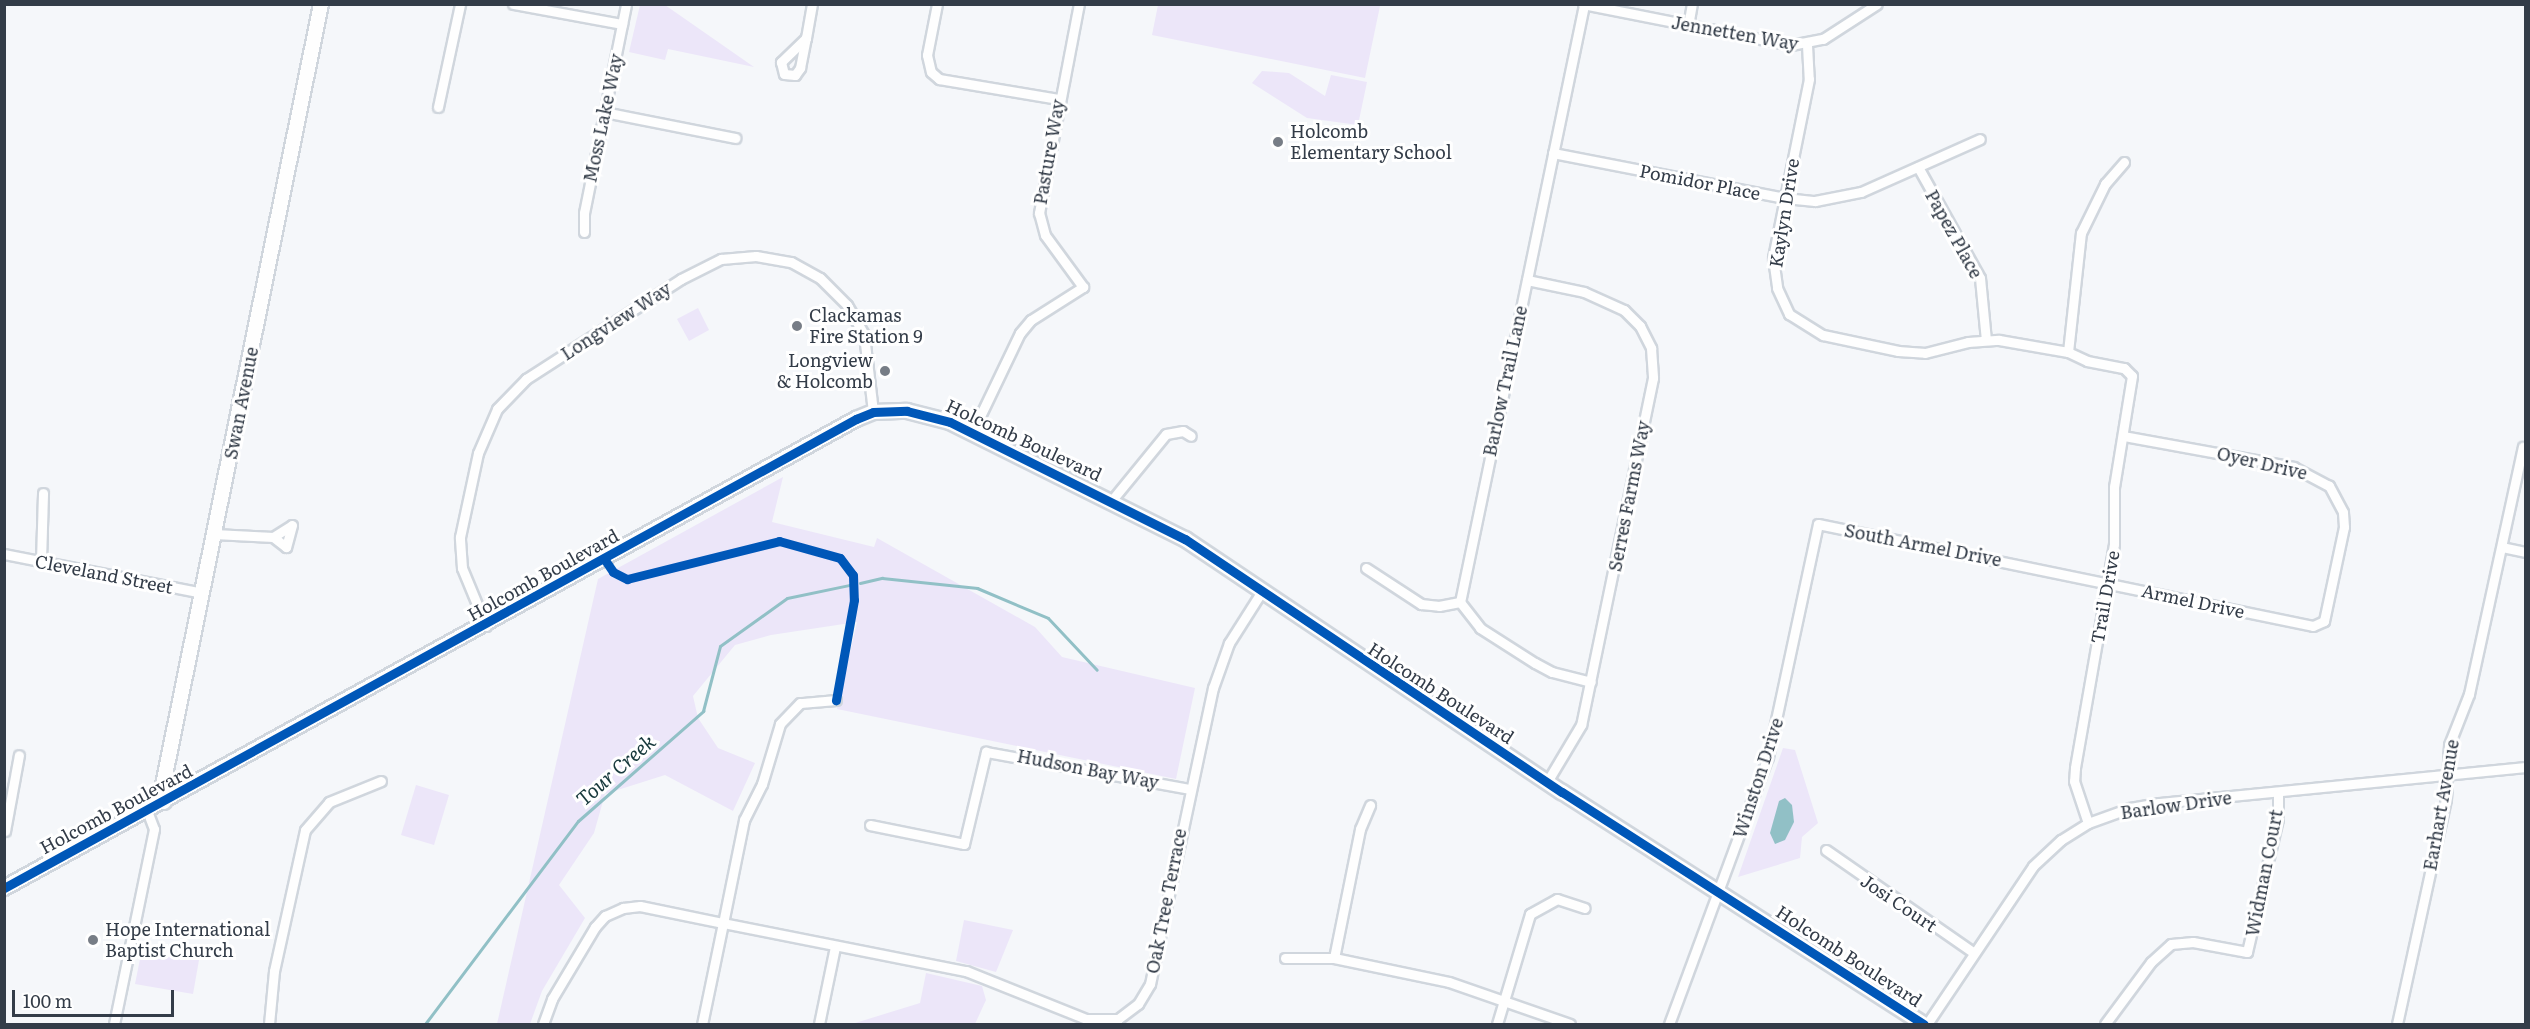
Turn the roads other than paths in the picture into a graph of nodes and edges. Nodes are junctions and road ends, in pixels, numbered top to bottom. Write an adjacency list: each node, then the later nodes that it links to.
1 (321, 4): 37 (street, Swan Avenue)
2 (460, 4): 16 (street)
3 (513, 4): 11 (street)
4 (626, 4): 11 (street, Moss Lake Way)
5 (812, 4): 13 (street)
6 (936, 4): 15 (street)
7 (1079, 4): 15 (street, Pasture Way)
8 (1692, 4): 12 (street)
9 (1877, 4): 14 (street, Jennetten Way)
10 (1583, 5): 12 (street, Jennetten Way); 20 (street, Barlow Trail Lane)
11 (622, 24): 17 (street, Moss Lake Way)
12 (1688, 26): 14 (street, Jennetten Way)
13 (806, 38)
14 (1807, 45): 23 (street, Kaylyn Drive)
15 (1058, 99): 30 (street, Pasture Way)
16 (438, 107)
17 (604, 112): 18 (street); 24 (street, Moss Lake Way)
18 (735, 138)
19 (1980, 139): 22 (street, Pomidor Place)
20 (1553, 153): 23 (street, Pomidor Place); 25 (street, Barlow Trail Lane)
21 (2124, 162): 27 (street)
22 (1918, 167): 23 (street, Pomidor Place); 26 (street, Papez Place)
23 (1785, 198): 26 (street, Kaylyn Drive)
24 (584, 232)
25 (1527, 280): 48 (street, Barlow Trail Lane); 51 (street, Serres Farms Way)
26 (1986, 339): 27 (street, Kaylyn Drive)
27 (2068, 352): 28 (street, Kaylyn Drive)
28 (2128, 370): 32 (street, Trail Drive)
29 (873, 412): 30 (street, Holcomb Boulevard); 50 (street, Holcomb Boulevard); 50 (street, Longview Way)
30 (972, 433): 35 (street, Holcomb Boulevard)
31 (1191, 436): 35 (street)
32 (2123, 436): 45 (street, Trail Drive); 49 (street, Oyer Drive)
33 (2523, 447): 39 (street, Earhart Avenue)
34 (43, 492): 42 (street)
35 (1112, 500): 46 (street, Holcomb Boulevard)
36 (1818, 524): 43 (street, South Armel Drive); 69 (street, Winston Drive)
37 (214, 534): 38 (street); 47 (street, Swan Avenue)
38 (273, 537)
39 (2502, 547): 40 (street); 55 (street, Earhart Avenue)
40 (2526, 552)
41 (4, 554): 42 (street, Cleveland Street)
42 (41, 561): 47 (street, Cleveland Street)
43 (2027, 565): 45 (street, Armel Drive)
44 (1366, 568): 48 (street)
45 (2108, 582): 49 (street, Armel Drive); 64 (street, Trail Drive)
46 (1262, 591): 57 (street, Holcomb Boulevard); 59 (street, Oak Tree Terrace)
47 (202, 593): 61 (street, Swan Avenue)
48 (1460, 602): 51 (street)
49 (2324, 621)
50 (486, 626): 61 (street, Holcomb Boulevard)
51 (1591, 682): 57 (street, Serres Farms Way)
52 (836, 700): 71 (street)
53 (19, 755): 58 (street)
54 (2526, 767): 55 (street, Barlow Drive)
55 (2447, 774): 60 (street, Barlow Drive); 87 (street, Earhart Avenue)
56 (381, 781): 78 (street)
57 (1547, 782): 69 (street, Holcomb Boulevard)
58 (9, 783): 66 (street)
59 (1189, 789): 65 (street, Hudson Bay Way); 72 (street, Oak Tree Terrace)
60 (2278, 792): 64 (street, Barlow Drive); 86 (street, Widman Court)
61 (164, 802): 63 (street, Holcomb Boulevard)
62 (1370, 805): 75 (street)
63 (147, 811): 68 (street, Holcomb Boulevard); 77 (street)
64 (2088, 823): 73 (street, Barlow Drive)
65 (870, 825)
66 (4, 831)
67 (1826, 850): 73 (street, Josi Court)
68 (4, 888)
69 (1720, 893): 84 (street, Winston Drive); 85 (street, Holcomb Boulevard)
70 (1585, 908): 76 (street)
71 (723, 923): 72 (street, Oak Tree Terrace); 79 (street, Oak Tree Terrace); 80 (street)
72 (835, 947): 81 (street)
73 (1974, 953): 85 (street, Barlow Drive)
74 (1285, 958): 75 (street)
75 (1334, 958): 76 (street)
76 (1505, 1002): 82 (street); 83 (street)
77 (114, 1024)
78 (269, 1024)
79 (543, 1024)
80 (702, 1024)
81 (819, 1024)
82 (1497, 1024)
83 (1570, 1024)
84 (1669, 1024)
85 (1926, 1024)
86 (2105, 1024)
87 (2397, 1024)

